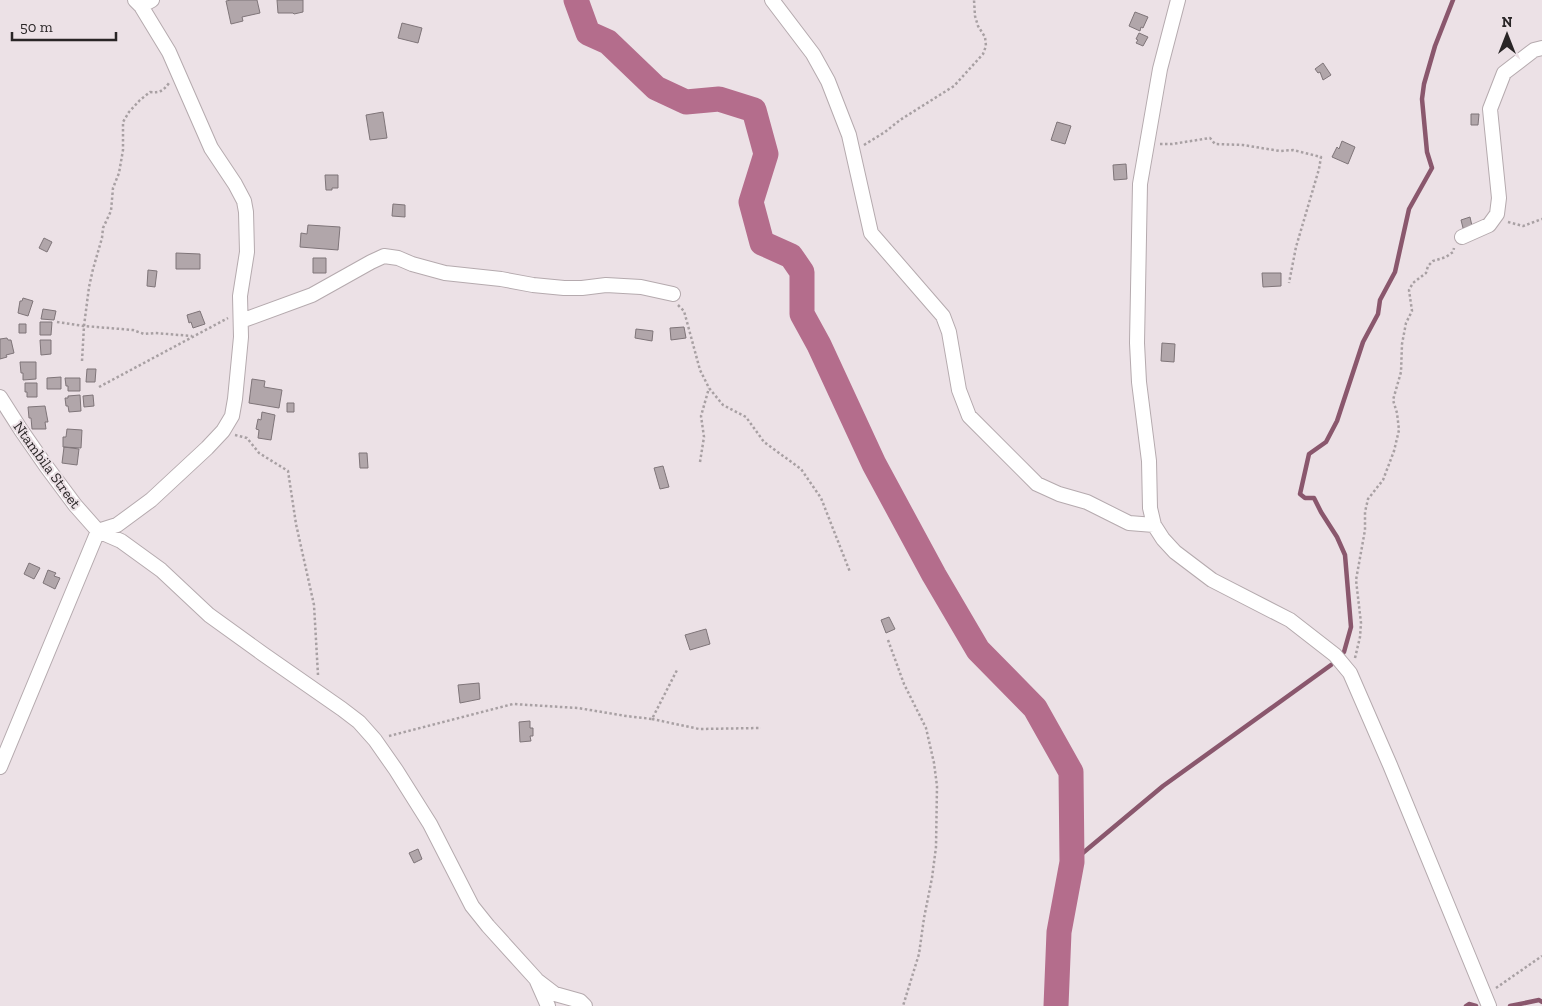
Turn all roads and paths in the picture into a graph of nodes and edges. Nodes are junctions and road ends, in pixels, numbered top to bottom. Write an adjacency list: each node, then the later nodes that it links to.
1 (772, 0): 8 (street)
2 (974, 0): 8 (path)
3 (1178, 0): 7 (street)
4 (143, 2): 6 (street)
5 (1542, 48): 9 (street)
6 (179, 73): 14 (street); 16 (path)
7 (1146, 144): 12 (path); 24 (street)
8 (853, 152): 24 (street)
9 (1497, 214): 10 (path); 11 (street)
10 (1542, 219)
11 (1462, 237): 29 (path)
12 (1289, 283)
13 (673, 294): 14 (street); 20 (path)
14 (240, 316): 17 (path); 22 (street)
15 (57, 322): 16 (path)
16 (84, 326): 17 (path); 18 (path)
17 (194, 336): 19 (path)
18 (82, 361)
19 (99, 388)
20 (709, 388): 23 (path); 26 (path)
21 (0, 397): 25 (street, Ntambila Street)
22 (223, 431): 25 (street); 30 (path)
23 (700, 462)
24 (1154, 525): 29 (street)
25 (98, 531): 30 (street); 34 (street)
26 (850, 572)
27 (888, 640): 40 (path)
28 (677, 670): 31 (path)
29 (1350, 673): 37 (street)
30 (320, 694): 33 (street)
31 (652, 719): 32 (path); 33 (path)
32 (761, 728)
33 (375, 740): 36 (street)
34 (0, 766)
35 (1542, 956): 37 (path)
36 (536, 978): 38 (street); 39 (street)
37 (1487, 1001)
38 (548, 1006)
39 (584, 1006)
40 (903, 1006)

